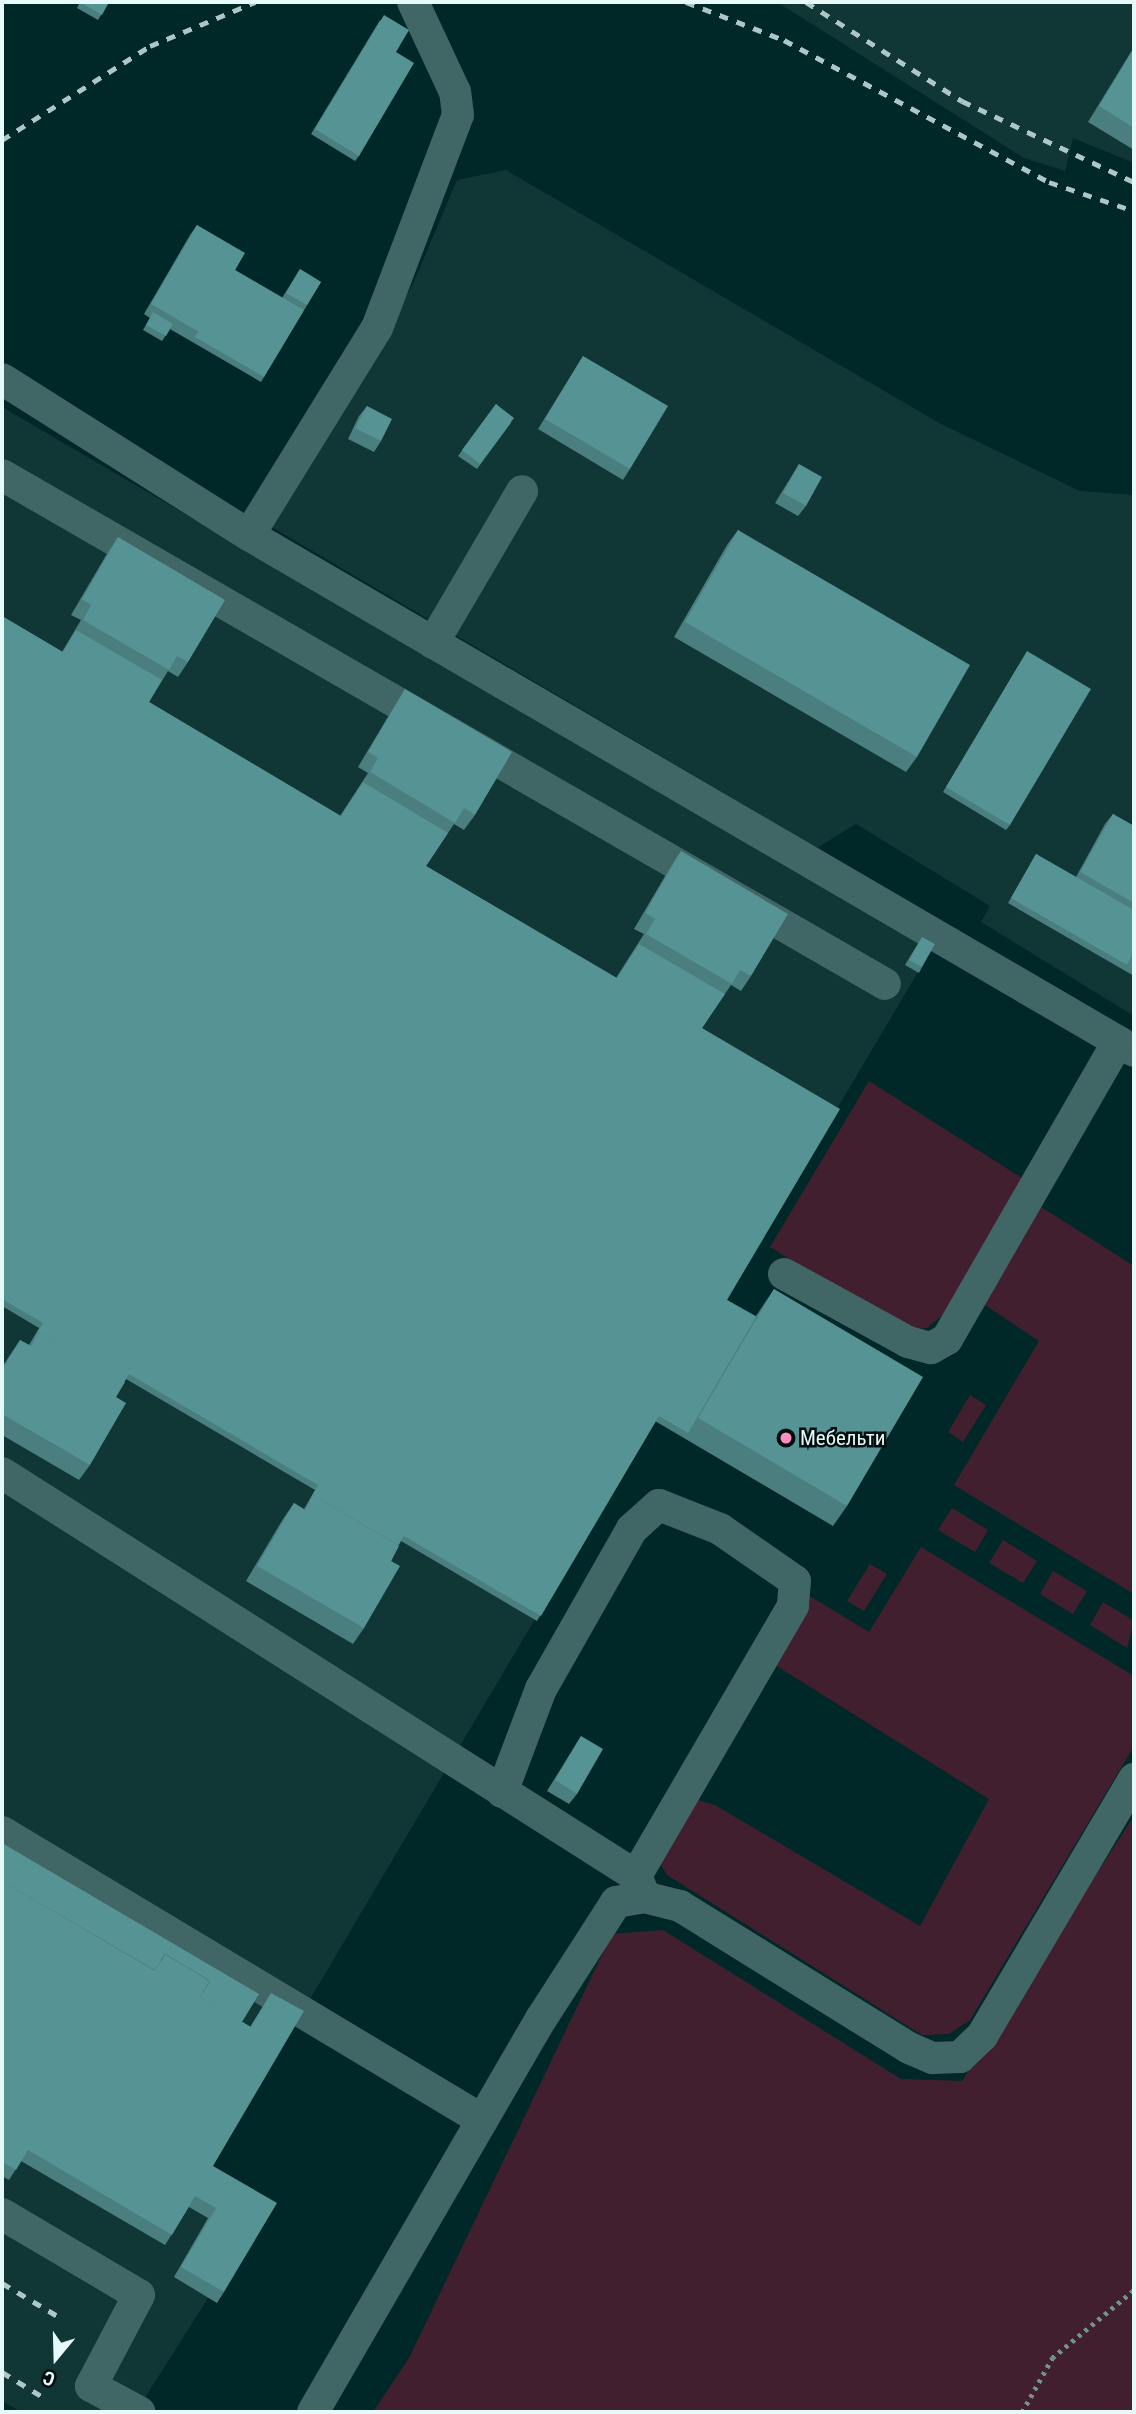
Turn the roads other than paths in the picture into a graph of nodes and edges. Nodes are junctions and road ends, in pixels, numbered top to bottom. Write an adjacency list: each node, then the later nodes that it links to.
1 (413, 2): 5 (street)
2 (2, 379): 5 (street)
3 (2, 475): 7 (street)
4 (522, 491): 6 (street)
5 (249, 535): 6 (street)
6 (433, 643): 8 (street)
7 (885, 984)
8 (1126, 1046): 9 (street)
9 (784, 1274)
10 (2, 1473): 12 (street)
11 (1134, 1779): 14 (street)
12 (502, 1792): 14 (street); 14 (street)
13 (2, 1832): 15 (street)
14 (640, 1886): 15 (street)
15 (482, 2120): 18 (street)
16 (2, 2214): 17 (street)
17 (138, 2412)
18 (313, 2412)

